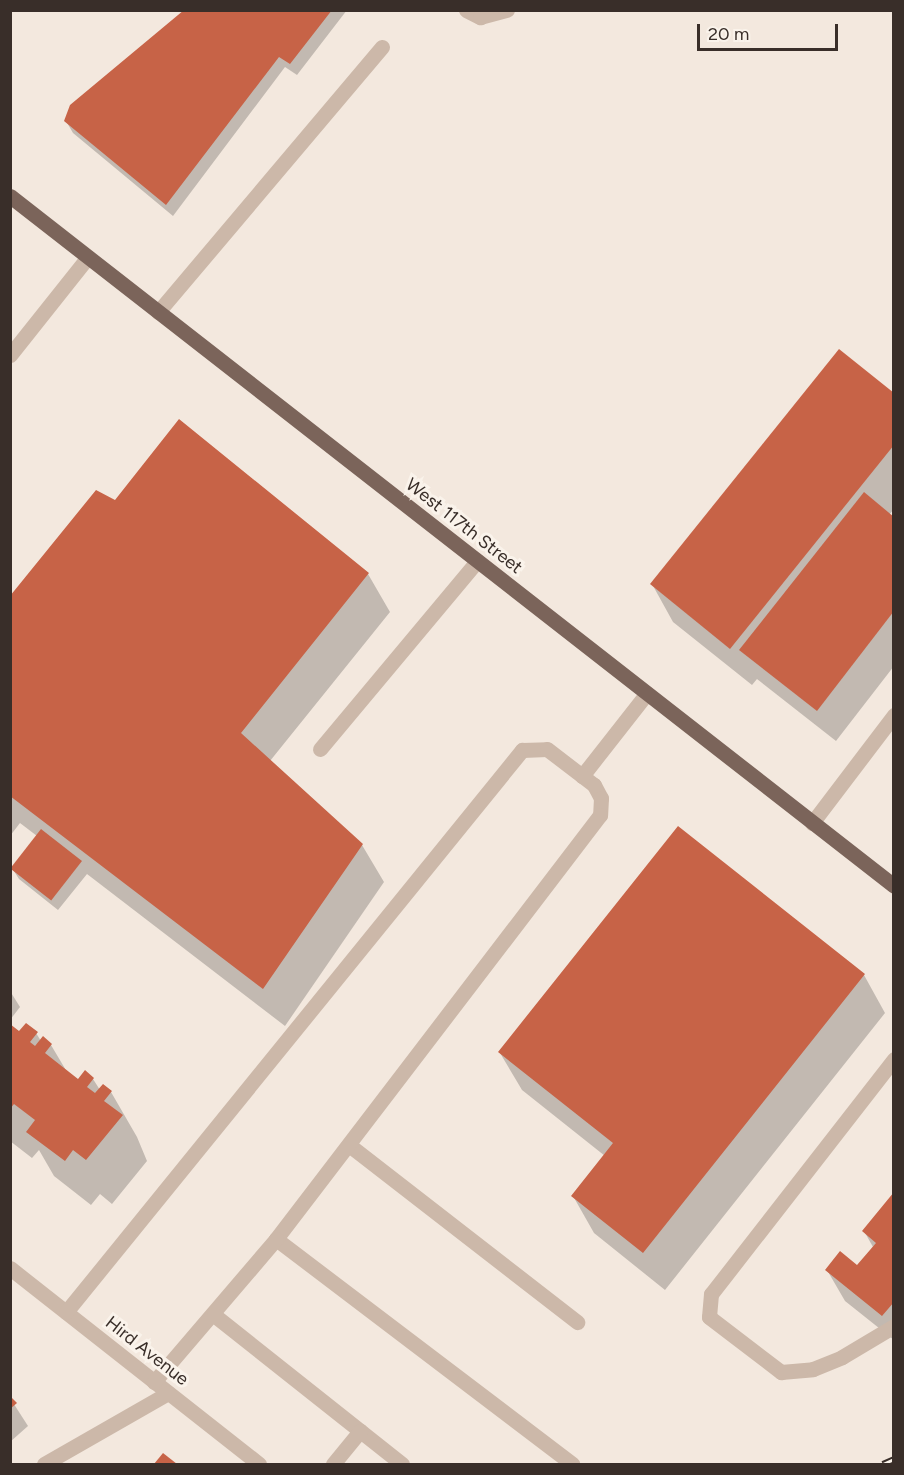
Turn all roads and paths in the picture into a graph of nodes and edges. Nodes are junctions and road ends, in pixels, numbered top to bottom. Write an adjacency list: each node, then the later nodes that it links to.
1 (466, 10): 2 (street)
2 (507, 10)
3 (382, 47): 6 (street)
4 (10, 196): 5 (main road, West 117th Street)
5 (88, 257): 6 (main road, West 117th Street); 7 (street)
6 (158, 312): 8 (main road, West 117th Street)
7 (11, 354)
8 (477, 561): 9 (main road, West 117th Street); 11 (street)
9 (647, 693): 12 (street); 13 (main road, West 117th Street)
10 (894, 715): 13 (street)
11 (320, 749)
12 (582, 776): 16 (street); 19 (street)
13 (812, 823): 14 (main road, West 117th Street)
14 (894, 886)
15 (894, 1059): 22 (street)
16 (349, 1145): 17 (street); 21 (street)
17 (276, 1239): 20 (street); 30 (street)
18 (10, 1269): 19 (street, Hird Avenue)
19 (66, 1312): 23 (street, Hird Avenue)
20 (214, 1315): 23 (street); 25 (street)
21 (577, 1322)
22 (894, 1326)
23 (154, 1382): 24 (street, Hird Avenue)
24 (168, 1393): 26 (street); 27 (street, Hird Avenue)
25 (360, 1431): 28 (street); 29 (street)
26 (44, 1464)
27 (259, 1464)
28 (333, 1464)
29 (402, 1464)
30 (572, 1464)

